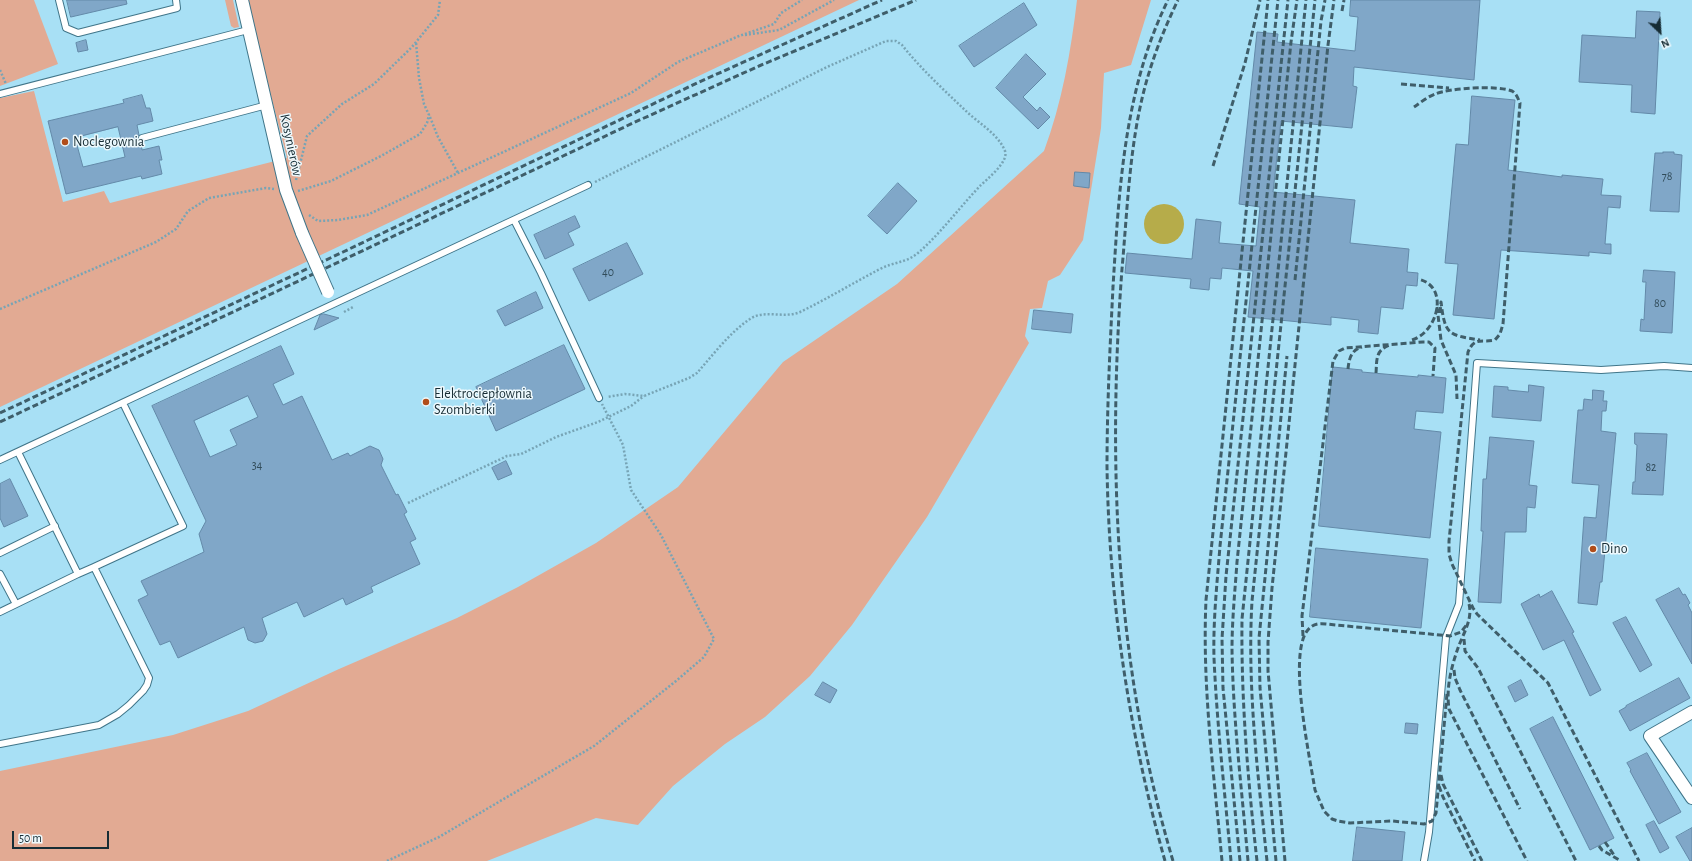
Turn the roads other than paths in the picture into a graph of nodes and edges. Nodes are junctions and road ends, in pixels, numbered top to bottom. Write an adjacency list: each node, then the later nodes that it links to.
1 (59, 0): 2 (lane)
2 (176, 0)
3 (242, 0): 4 (street, Kosynierów)
4 (248, 30): 5 (lane); 6 (street, Kosynierów)
5 (0, 94)
6 (267, 105): 7 (lane); 10 (street, Kosynierów, bridge)
7 (142, 138)
8 (588, 185): 9 (lane)
9 (514, 220): 11 (lane); 13 (lane)
10 (328, 292): 11 (lane)
11 (334, 304): 14 (lane)
12 (1692, 368): 27 (lane)
13 (599, 398)
14 (123, 403): 15 (lane); 19 (lane)
15 (18, 452): 16 (lane); 17 (lane)
16 (0, 460)
17 (55, 526): 18 (lane); 21 (lane)
18 (0, 553)
19 (94, 567): 21 (lane); 25 (lane)
20 (0, 574): 22 (lane)
21 (78, 574): 22 (lane)
22 (16, 604): 23 (lane)
23 (0, 612)
24 (1692, 712): 26 (street)
25 (0, 744)
26 (1692, 798)
27 (1424, 861)

